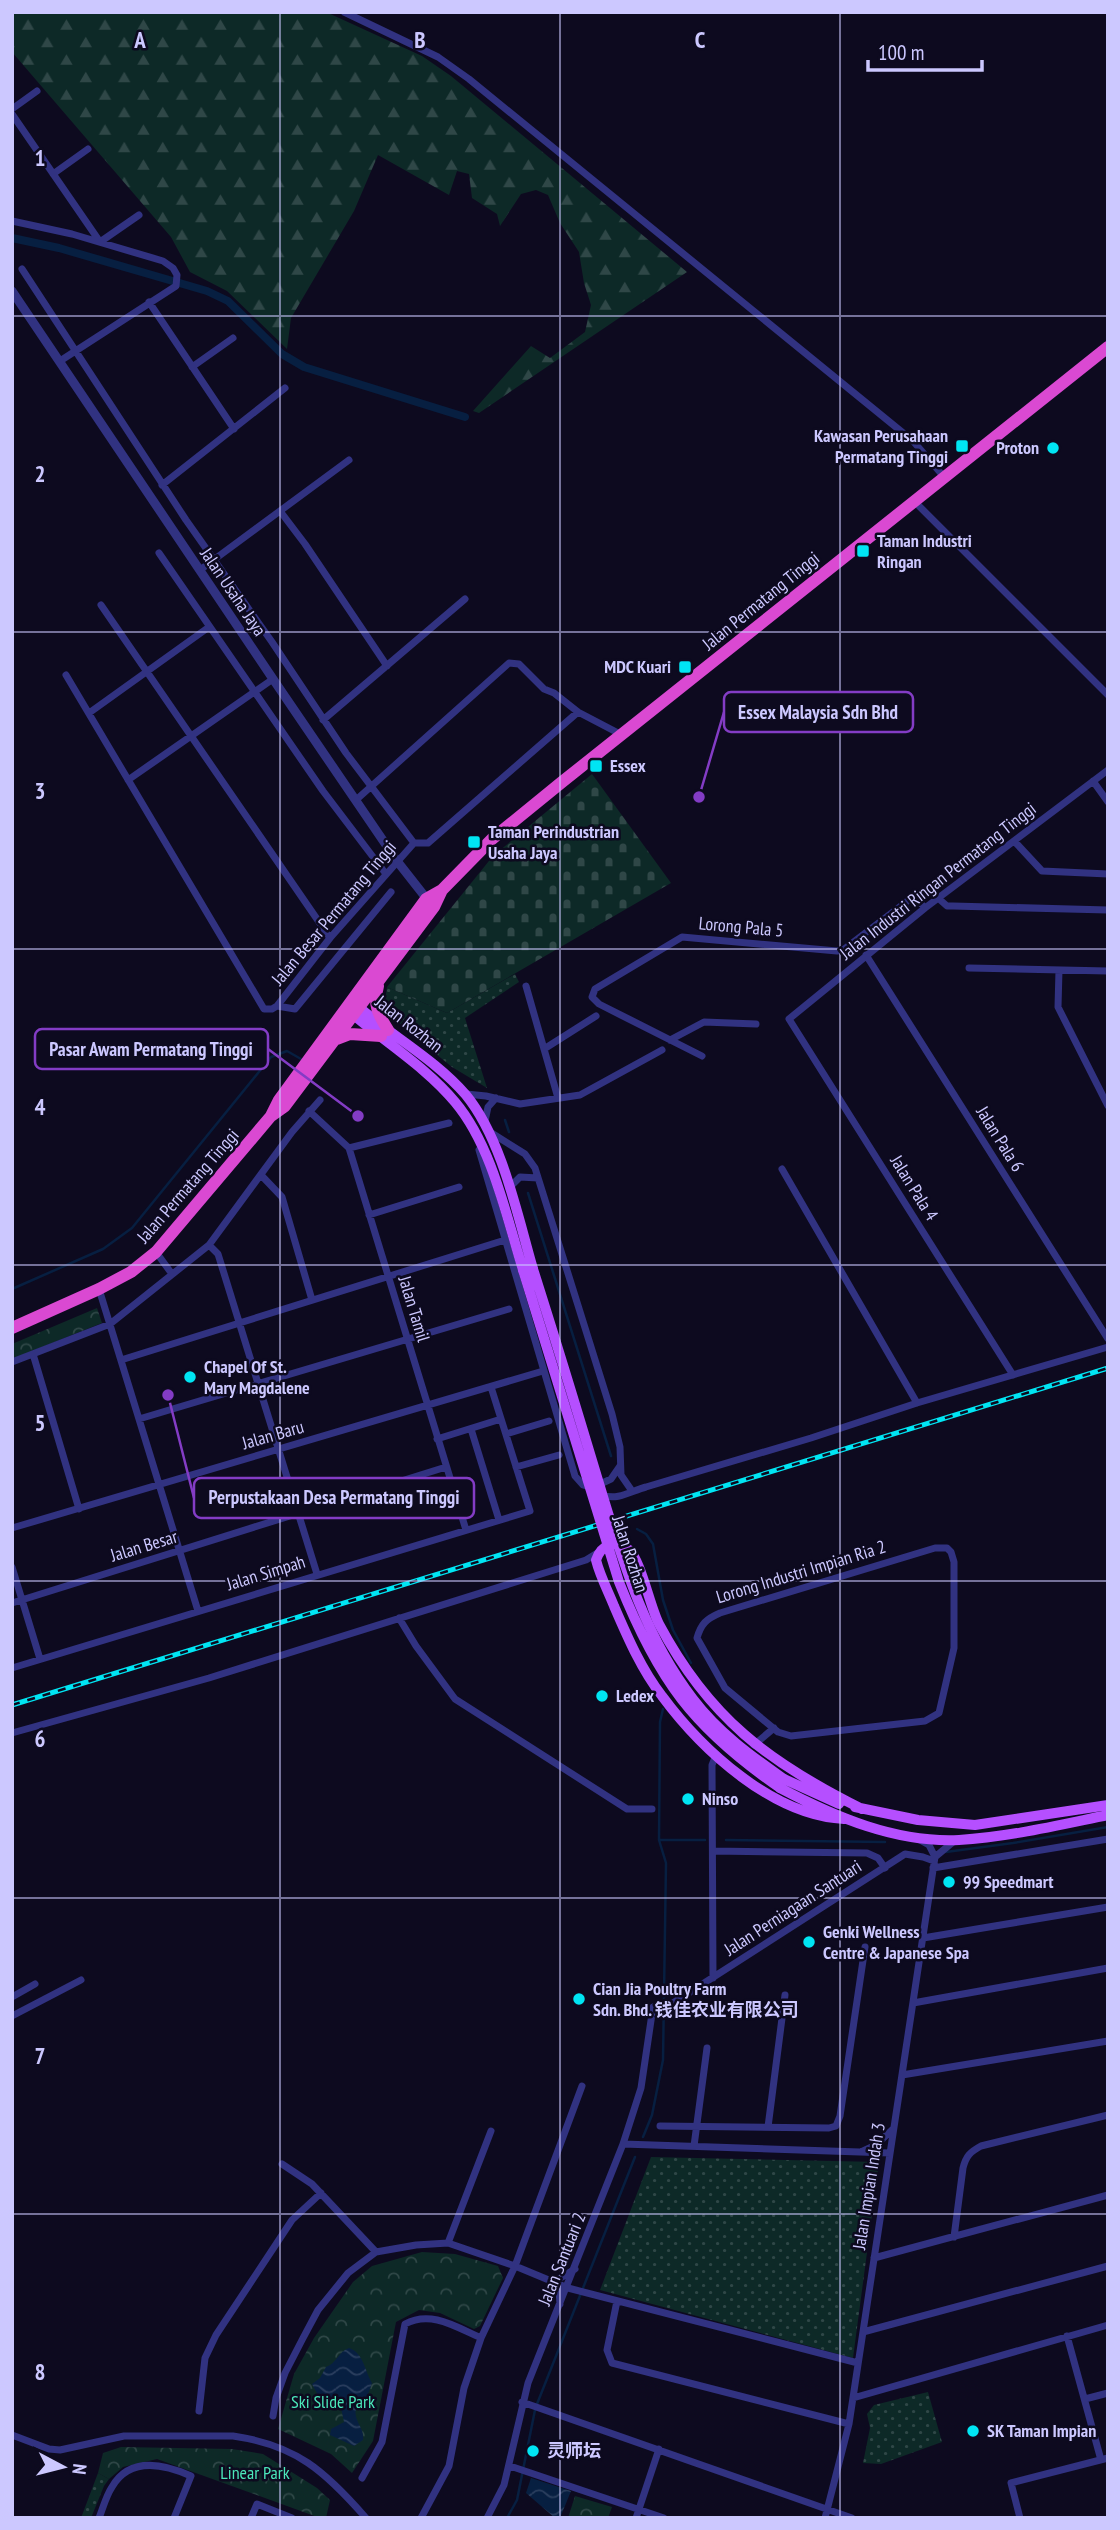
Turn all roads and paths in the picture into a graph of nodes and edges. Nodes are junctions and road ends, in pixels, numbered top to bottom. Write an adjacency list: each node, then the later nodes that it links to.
1 (344, 12): 21 (street)
2 (37, 91): 3 (street)
3 (12, 108)
4 (12, 114): 6 (street)
5 (88, 149): 6 (street)
6 (53, 174): 9 (street)
7 (139, 215): 9 (street)
8 (12, 221): 9 (street)
9 (100, 242): 12 (street)
10 (22, 269): 15 (street, Jalan Usaha Jaya)
11 (12, 291): 16 (street, Jalan Usaha Jaya)
12 (149, 302): 15 (street); 17 (street)
13 (233, 338): 17 (street)
14 (1108, 347): 21 (highway, Jalan Permatang Tinggi)
15 (74, 351): 16 (street); 22 (street, Jalan Usaha Jaya)
16 (60, 361): 27 (street, Jalan Usaha Jaya)
17 (192, 367): 19 (street)
18 (285, 388): 19 (street)
19 (234, 429): 22 (street)
20 (349, 460): 24 (street)
21 (945, 478): 23 (highway, Jalan Permatang Tinggi)
22 (162, 485): 26 (street, Jalan Usaha Jaya)
23 (914, 501): 36 (street); 40 (highway, Jalan Permatang Tinggi)
24 (280, 511): 26 (street); 31 (street)
25 (159, 554): 30 (street)
26 (214, 561): 27 (street); 39 (street, Jalan Usaha Jaya)
27 (200, 570): 34 (street, Jalan Usaha Jaya)
28 (465, 599): 31 (street)
29 (101, 606): 32 (street)
30 (209, 628): 32 (street); 35 (street)
31 (387, 666): 39 (street)
32 (146, 672): 38 (street); 41 (street)
33 (66, 675): 38 (street)
34 (273, 679): 35 (street); 46 (street, Jalan Usaha Jaya)
35 (253, 692): 41 (street); 51 (street)
36 (1108, 695)
37 (578, 712): 40 (street); 45 (street); 49 (street, Jalan Besar Permatang Tinggi)
38 (89, 713): 43 (street)
39 (323, 720): 45 (street, Jalan Usaha Jaya)
40 (622, 735): 55 (highway, Jalan Permatang Tinggi)
41 (191, 737): 43 (street); 60 (street)
42 (1108, 770): 44 (street, Jalan Industri Ringan Permatang Tinggi)
43 (128, 780): 67 (street)
44 (1093, 781): 47 (street); 48 (street, Jalan Industri Ringan Permatang Tinggi)
45 (371, 786): 46 (street); 49 (street, Jalan Usaha Jaya)
46 (356, 800): 50 (street, Jalan Usaha Jaya)
47 (1108, 802)
48 (1014, 842): 52 (street); 54 (street, Jalan Industri Ringan Permatang Tinggi)
49 (414, 843): 50 (street, Jalan Besar Permatang Tinggi)
50 (397, 860): 51 (street, Jalan Besar Permatang Tinggi); 55 (street, Jalan Usaha Jaya)
51 (386, 874): 56 (street, Jalan Besar Permatang Tinggi)
52 (1108, 874)
53 (391, 892): 59 (street, Jalan Besar Permatang Tinggi)
54 (938, 898): 57 (street, Jalan Industri Ringan Permatang Tinggi); 58 (street)
55 (430, 903): 65 (highway, Jalan Permatang Tinggi); 68 (highway, Jalan Permatang Tinggi)
56 (357, 906): 59 (street); 60 (street, Jalan Besar Permatang Tinggi)
57 (925, 908): 61 (street, Jalan Industri Ringan Permatang Tinggi); 74 (street, Lorong Pala 5)
58 (1108, 910)
59 (368, 917): 67 (street, Jalan Besar Permatang Tinggi)
60 (330, 939): 67 (street, Jalan Besar Permatang Tinggi)
61 (866, 955): 70 (street, Jalan Industri Ringan Permatang Tinggi); 109 (street, Jalan Pala 6)
62 (969, 968): 63 (street)
63 (1059, 970): 64 (street); 82 (street)
64 (1108, 971)
65 (379, 979): 68 (highway, Jalan Permatang Tinggi); 72 (highway)
66 (526, 986): 75 (street)
67 (274, 1008)
68 (353, 1008): 72 (main road, Jalan Rozhan); 73 (highway, Jalan Permatang Tinggi); 84 (highway, Jalan Permatang Tinggi)
69 (596, 1016): 75 (street)
70 (789, 1018): 115 (street, Jalan Pala 4)
71 (756, 1024): 74 (street)
72 (384, 1033): 73 (highway); 78 (main road, Jalan Rozhan); 87 (main road, Jalan Rozhan)
73 (335, 1040): 84 (highway, Jalan Permatang Tinggi)
74 (670, 1040): 77 (street, Lorong Pala 5)
75 (544, 1049): 80 (street)
76 (662, 1050): 80 (street)
77 (702, 1056)
78 (465, 1094): 79 (street); 85 (main road, Jalan Rozhan)
79 (496, 1098): 80 (street); 85 (street)
80 (558, 1098)
81 (320, 1100): 83 (street)
82 (1108, 1107)
83 (309, 1111): 89 (street); 91 (street)
84 (271, 1116): 98 (highway, Jalan Permatang Tinggi)
85 (485, 1121): 88 (main road, Jalan Rozhan)
86 (449, 1123): 89 (street)
87 (472, 1126): 96 (street); 99 (main road, Jalan Rozhan)
88 (490, 1132): 92 (street); 94 (main road, Jalan Rozhan)
89 (349, 1148): 95 (street, Jalan Tamil)
90 (782, 1169): 118 (street)
91 (261, 1175): 97 (street); 103 (street)
92 (538, 1178): 94 (street); 128 (street)
93 (459, 1187): 95 (street)
94 (509, 1188): 99 (main road, Jalan Rozhan)
95 (369, 1215): 101 (street, Jalan Tamil)
96 (505, 1240): 101 (street); 114 (street)
97 (209, 1245): 100 (street); 105 (street)
98 (156, 1252): 100 (street); 102 (highway, Jalan Permatang Tinggi)
99 (528, 1269): 154 (main road, Jalan Rozhan, bridge)
100 (172, 1274): 106 (street)
101 (387, 1276): 103 (street); 108 (street, Jalan Tamil)
102 (99, 1290): 106 (street); 107 (highway, Jalan Permatang Tinggi)
103 (312, 1300): 105 (street)
104 (509, 1309): 108 (street)
105 (239, 1322): 112 (street); 116 (street)
106 (110, 1324): 111 (street); 112 (street)
107 (12, 1328)
108 (407, 1339): 116 (street); 119 (street, Jalan Tamil)
109 (1108, 1339)
110 (1108, 1347): 115 (street)
111 (33, 1354): 113 (street); 135 (street)
112 (121, 1360): 120 (street)
113 (12, 1362)
114 (544, 1371): 117 (street, Jalan Baru); 133 (street)
115 (1013, 1375): 118 (street)
116 (258, 1382): 120 (street); 126 (street)
117 (491, 1387): 119 (street, Jalan Baru); 121 (street)
118 (917, 1403): 134 (street)
119 (427, 1406): 125 (street, Jalan Tamil); 126 (street, Jalan Baru)
120 (139, 1419): 132 (street)
121 (501, 1419): 123 (street); 124 (street)
122 (549, 1421): 124 (street)
123 (471, 1429): 125 (street); 137 (street)
124 (506, 1434): 129 (street)
125 (437, 1439): 130 (street, Jalan Tamil)
126 (279, 1450): 132 (street, Jalan Baru); 136 (street)
127 (559, 1455): 129 (street)
128 (620, 1466): 131 (street); 134 (street)
129 (516, 1467): 137 (street, Jalan Simpah)
130 (446, 1468): 136 (street, Jalan Besar); 139 (street, Jalan Tamil)
131 (611, 1479): 133 (street); 134 (street)
132 (159, 1485): 135 (street, Jalan Baru); 140 (street)
133 (591, 1487): 134 (street)
134 (632, 1491)
135 (79, 1508): 138 (street, Jalan Baru)
136 (299, 1514): 140 (street, Jalan Besar); 143 (street)
137 (499, 1520): 139 (street, Jalan Simpah)
138 (12, 1528)
139 (466, 1530): 143 (street, Jalan Simpah)
140 (179, 1551): 144 (street, Jalan Besar); 146 (street)
141 (599, 1552): 147 (street); 152 (main road); 153 (main road)
142 (12, 1567): 144 (street)
143 (317, 1574): 146 (street, Jalan Simpah)
144 (22, 1600): 145 (street, Jalan Besar); 148 (street)
145 (12, 1604)
146 (198, 1611): 148 (street, Jalan Simpah)
147 (399, 1618): 151 (street); 157 (street)
148 (40, 1660): 149 (street, Jalan Simpah)
149 (12, 1668)
150 (774, 1728): 150 (street, Lorong Industri Impian Ria 2); 152 (street)
151 (12, 1733)
152 (754, 1745): 156 (main road)
153 (716, 1755): 159 (main road); 163 (street)
154 (782, 1784): 156 (main road, Jalan Rozhan); 159 (main road, Jalan Rozhan)
155 (1108, 1805): 156 (main road, Jalan Rozhan)
156 (862, 1809)
157 (652, 1810)
158 (1108, 1815): 162 (main road, Jalan Rozhan)
159 (844, 1819): 160 (main road, Jalan Rozhan)
160 (917, 1838): 162 (main road, Jalan Rozhan); 164 (street)
161 (1108, 1839): 164 (street)
162 (957, 1840): 164 (street)
163 (713, 1851): 165 (street, Jalan Perniagaan Santuari); 170 (street)
164 (934, 1862): 165 (street); 167 (street, Jalan Impian Indah 3)
165 (885, 1868): 170 (street, Jalan Perniagaan Santuari)
166 (1108, 1907): 167 (street)
167 (923, 1938): 176 (street, Jalan Impian Indah 3)
168 (865, 1947): 186 (street)
169 (1108, 1968): 176 (street)
170 (713, 1978): 177 (street, Jalan Perniagaan Santuari)
171 (80, 1980): 178 (street)
172 (12, 1984): 174 (street)
173 (35, 1984): 174 (street)
174 (15, 1995)
175 (785, 1995): 186 (street)
176 (913, 2003): 181 (street, Jalan Impian Indah 3)
177 (656, 2007): 189 (street, Jalan Santuari 2)
178 (12, 2016)
179 (1108, 2041): 181 (street)
180 (707, 2048): 185 (street)
181 (902, 2075): 187 (street, Jalan Impian Indah 3)
182 (582, 2086): 200 (street)
183 (1108, 2115): 196 (street)
184 (660, 2126): 185 (street)
185 (697, 2126): 186 (street); 190 (street)
186 (768, 2127)
187 (894, 2129): 191 (street); 192 (street, Jalan Impian Indah 3)
188 (491, 2131): 197 (street)
189 (623, 2144): 190 (street); 202 (street, Jalan Santuari 2)
190 (694, 2146): 191 (street)
191 (863, 2152): 192 (street)
192 (890, 2153): 199 (street, Jalan Impian Indah 3)
193 (282, 2164): 194 (street)
194 (321, 2193): 198 (street); 216 (street)
195 (1108, 2195): 196 (street)
196 (954, 2237): 199 (street)
197 (448, 2243): 198 (street); 200 (street)
198 (376, 2252): 217 (street)
199 (874, 2258): 208 (street, Jalan Impian Indah 3)
200 (515, 2266): 203 (street); 210 (street)
201 (1108, 2266): 208 (street)
202 (575, 2269): 203 (street); 204 (street, Jalan Santuari 2)
203 (554, 2282): 204 (street); 206 (street)
204 (568, 2288): 205 (street); 206 (street, Jalan Santuari 2)
205 (617, 2301): 211 (street); 218 (street)
206 (560, 2306): 215 (street, Jalan Santuari 2)
207 (1108, 2325): 209 (street)
208 (863, 2332): 211 (street, Jalan Impian Indah 3)
209 (1067, 2336): 213 (street); 214 (street)
210 (481, 2338): 223 (street); 231 (street)
211 (858, 2363): 213 (street, Jalan Impian Indah 3)
212 (1108, 2393): 214 (street)
213 (853, 2398): 218 (street, Jalan Impian Indah 3)
214 (1084, 2399): 221 (street)
215 (525, 2403): 220 (street); 222 (street, Jalan Santuari 2)
216 (199, 2411)
217 (273, 2416)
218 (849, 2424): 224 (street, Jalan Impian Indah 3)
219 (12, 2435): 230 (street)
220 (659, 2449): 224 (street); 225 (street)
221 (1105, 2459): 237 (street)
222 (513, 2467): 225 (street); 232 (street, Jalan Santuari 2)
223 (362, 2478)
224 (828, 2508): 235 (street, Jalan Impian Indah 3); 236 (street)
225 (639, 2509): 233 (street); 234 (street)
226 (99, 2518): 227 (street)
227 (174, 2518)
228 (251, 2518): 229 (street)
229 (292, 2518)
230 (366, 2518)
231 (421, 2518)
232 (487, 2518)
233 (636, 2518)
234 (664, 2518)
235 (825, 2518)
236 (852, 2518)
237 (1020, 2518)

